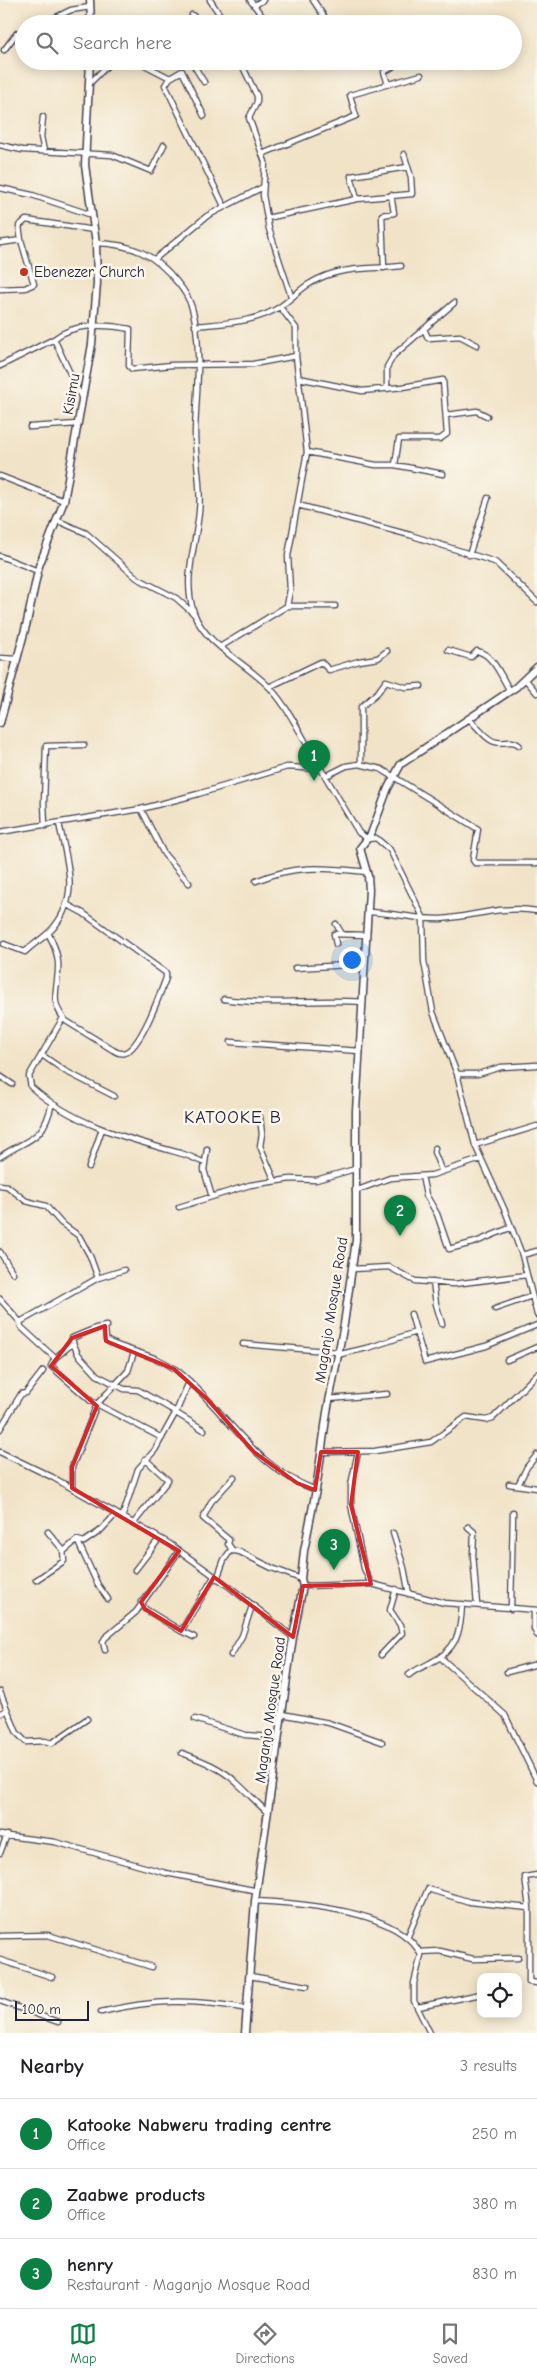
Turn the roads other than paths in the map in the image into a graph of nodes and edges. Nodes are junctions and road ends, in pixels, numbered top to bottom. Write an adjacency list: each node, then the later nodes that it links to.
1 (210, 0): 8 (street)
2 (250, 0): 6 (street)
3 (263, 0): 6 (street)
4 (313, 0): 10 (street)
5 (90, 4): 7 (street)
6 (255, 5): 9 (street)
7 (61, 15)
8 (218, 15)
9 (263, 15)
10 (323, 15)
11 (15, 37): 12 (street)
12 (4, 50)
13 (89, 70): 24 (street, Kisimu)
14 (103, 70): 24 (street)
15 (154, 70): 21 (street)
16 (196, 70): 22 (street)
17 (244, 70): 31 (street)
18 (387, 70): 23 (street)
19 (182, 71): 21 (street); 25 (street)
20 (421, 75): 23 (street)
21 (170, 78): 38 (street)
22 (204, 82)
23 (388, 84): 31 (street)
24 (88, 85): 30 (street, Kisimu)
25 (204, 116)
26 (43, 117): 29 (street)
27 (0, 145): 29 (street)
28 (164, 145): 30 (street)
29 (44, 151): 30 (street)
30 (85, 152): 39 (street, Kisimu)
31 (262, 154): 34 (street)
32 (404, 154): 33 (street)
33 (408, 167): 36 (street); 37 (street)
34 (263, 187): 38 (street); 40 (street)
35 (0, 188): 39 (street)
36 (391, 195): 37 (street); 47 (street)
37 (357, 199): 40 (street)
38 (224, 206): 45 (street)
39 (92, 215): 41 (street, Kisimu)
40 (266, 218): 49 (street)
41 (94, 230): 42 (street); 44 (street, Kisimu)
42 (21, 240): 43 (street); 48 (street)
43 (0, 243)
44 (96, 243): 45 (street); 53 (street, Kisimu)
45 (156, 258): 52 (street)
46 (401, 266): 47 (street)
47 (384, 268): 49 (street)
48 (0, 289)
49 (291, 296): 51 (street)
50 (454, 304): 54 (street)
51 (280, 307): 52 (street); 57 (street)
52 (195, 326): 58 (street)
53 (94, 327): 55 (street); 58 (street); 62 (street, Kisimu)
54 (424, 329): 56 (street); 61 (street)
55 (54, 339): 59 (street); 62 (street)
56 (477, 345)
57 (296, 356): 58 (street); 60 (street)
58 (196, 365): 81 (street)
59 (0, 366)
60 (299, 378): 61 (street); 67 (street)
61 (387, 389): 63 (street)
62 (83, 400): 65 (street, Kisimu)
63 (446, 415): 64 (street); 68 (street)
64 (486, 416)
65 (78, 424): 66 (street); 72 (street, Kisimu)
66 (30, 427)
67 (307, 452): 68 (street); 73 (street)
68 (395, 465): 69 (street)
69 (443, 474)
70 (0, 476): 72 (street)
71 (488, 498): 75 (street)
72 (64, 501): 74 (street, Kisimu)
73 (298, 505): 75 (street); 79 (street)
74 (56, 520): 77 (street, Kisimu); 81 (street)
75 (469, 555): 78 (street)
76 (0, 556): 77 (street)
77 (38, 571): 86 (street, Kisimu)
78 (537, 602)
79 (287, 606): 80 (street); 82 (street)
80 (335, 606)
81 (194, 614): 82 (street)
82 (220, 647): 90 (street)
83 (448, 650): 91 (street)
84 (387, 651): 90 (street)
85 (0, 658): 86 (street)
86 (16, 659): 93 (street, Kisimu)
87 (537, 667): 88 (street, Maganjo Mosque Road)
88 (525, 678): 91 (street, Maganjo Mosque Road); 92 (street)
89 (421, 686): 98 (street)
90 (268, 687): 99 (street)
91 (510, 691): 94 (street, Maganjo Mosque Road)
92 (537, 693)
93 (2, 712): 95 (street, Kisimu)
94 (469, 718): 97 (street); 101 (street, Maganjo Mosque Road)
95 (0, 723)
96 (84, 745): 104 (street)
97 (519, 745)
98 (361, 764): 100 (street); 101 (street)
99 (321, 769): 100 (street); 102 (street)
100 (326, 776): 106 (street)
101 (393, 777): 106 (street, Maganjo Mosque Road); 107 (street)
102 (140, 809): 103 (street); 110 (street)
103 (59, 824): 104 (street); 111 (street)
104 (45, 826): 105 (street)
105 (0, 832)
106 (368, 839): 108 (street, Maganjo Mosque Road); 114 (street)
107 (537, 863)
108 (367, 872): 109 (street); 112 (street, Maganjo Mosque Road)
109 (256, 881)
110 (189, 883)
111 (66, 904): 116 (street); 125 (street)
112 (367, 912): 114 (street); 118 (street, Maganjo Mosque Road)
113 (537, 912): 114 (street)
114 (423, 917): 130 (street)
115 (336, 924): 117 (street)
116 (48, 933): 119 (street); 125 (street)
117 (342, 934): 118 (street); 120 (street)
118 (366, 935): 121 (street, Maganjo Mosque Road)
119 (4, 944)
120 (336, 944)
121 (365, 964): 122 (street); 124 (street, Maganjo Mosque Road)
122 (295, 968)
123 (224, 998): 124 (street)
124 (363, 1002): 127 (street, Maganjo Mosque Road)
125 (63, 1018): 128 (street)
126 (231, 1042): 127 (street)
127 (360, 1051): 145 (street, Maganjo Mosque Road)
128 (42, 1055): 133 (street); 134 (street)
129 (537, 1065): 130 (street)
130 (457, 1074): 138 (street)
131 (0, 1076): 132 (street)
132 (12, 1084)
133 (114, 1096)
134 (52, 1103): 137 (street); 141 (street)
135 (260, 1117): 148 (street)
136 (537, 1126): 138 (street)
137 (102, 1129): 143 (street); 144 (street)
138 (475, 1145): 142 (street)
139 (435, 1148): 146 (street)
140 (207, 1149): 143 (street)
141 (0, 1158)
142 (481, 1159): 146 (street); 153 (street)
143 (204, 1163): 151 (street)
144 (90, 1167)
145 (355, 1169): 148 (street); 150 (street, Maganjo Mosque Road)
146 (442, 1172): 147 (street)
147 (422, 1176): 150 (street); 153 (street)
148 (275, 1181): 151 (street)
149 (0, 1185): 161 (street)
150 (355, 1191): 157 (street, Maganjo Mosque Road)
151 (212, 1198): 152 (street)
152 (179, 1207)
153 (512, 1227): 156 (street)
154 (537, 1251): 156 (street)
155 (0, 1252): 159 (street)
156 (522, 1255): 160 (street)
157 (352, 1269): 162 (street); 176 (street, Maganjo Mosque Road)
158 (124, 1270): 161 (street)
159 (13, 1273)
160 (527, 1275): 162 (street); 163 (street)
161 (98, 1278): 168 (street)
162 (433, 1282): 169 (street)
163 (532, 1296): 165 (street); 167 (street)
164 (0, 1299): 168 (street)
165 (495, 1309)
166 (411, 1314): 171 (street)
167 (537, 1316)
168 (20, 1322): 177 (street)
169 (442, 1324)
170 (537, 1325): 171 (street)
171 (416, 1332): 176 (street)
172 (73, 1343): 175 (street); 177 (street); 182 (street)
173 (243, 1344): 176 (street)
174 (537, 1347): 178 (street)
175 (134, 1352): 181 (street); 182 (street)
176 (337, 1354): 184 (street, Maganjo Mosque Road)
177 (55, 1358): 185 (street)
178 (507, 1360)
179 (43, 1371): 187 (street)
180 (537, 1374): 192 (street)
181 (189, 1382): 186 (street); 200 (street)
182 (114, 1386): 185 (street); 186 (street)
183 (387, 1394): 184 (street)
184 (329, 1399): 191 (street, Maganjo Mosque Road)
185 (97, 1404): 189 (street); 198 (street)
186 (176, 1412): 188 (street); 189 (street)
187 (0, 1429)
188 (204, 1430)
189 (162, 1438): 194 (street)
190 (0, 1452): 198 (street)
191 (321, 1452): 192 (street); 200 (street, Maganjo Mosque Road)
192 (358, 1452): 217 (street)
193 (537, 1455): 197 (street)
194 (145, 1459): 203 (street); 204 (street)
195 (234, 1476): 212 (street)
196 (509, 1484): 197 (street)
197 (518, 1485): 199 (street)
198 (72, 1488): 202 (street)
199 (537, 1488)
200 (316, 1490): 216 (street, Maganjo Mosque Road)
201 (513, 1512): 225 (street)
202 (116, 1514): 203 (street); 209 (street)
203 (122, 1518): 204 (street)
204 (132, 1524): 208 (street)
205 (468, 1527): 223 (street)
206 (48, 1532): 211 (street)
207 (393, 1533): 219 (street)
208 (159, 1539): 210 (street); 213 (street)
209 (77, 1540): 211 (street); 220 (street)
210 (178, 1550): 214 (street); 221 (street)
211 (64, 1551): 215 (street)
212 (233, 1551): 214 (street); 216 (street)
213 (136, 1570)
214 (216, 1578): 224 (street); 227 (street)
215 (36, 1580)
216 (302, 1583): 217 (street); 230 (street, Maganjo Mosque Road)
217 (371, 1584): 218 (street)
218 (396, 1589): 219 (street); 233 (street)
219 (409, 1594): 222 (street)
220 (108, 1600)
221 (141, 1602): 227 (street); 231 (street)
222 (462, 1604): 223 (street); 234 (street)
223 (477, 1604): 225 (street)
224 (252, 1606): 230 (street); 232 (street)
225 (511, 1609): 226 (street)
226 (536, 1610): 228 (street)
227 (181, 1631): 229 (street)
228 (537, 1635)
229 (194, 1636)
230 (292, 1637): 241 (street, Maganjo Mosque Road)
231 (105, 1650)
232 (230, 1655)
233 (381, 1655)
234 (440, 1657): 237 (street); 247 (street)
235 (537, 1664): 236 (street)
236 (507, 1672)
237 (409, 1674)
238 (0, 1692): 239 (street)
239 (7, 1710): 240 (street); 242 (street)
240 (0, 1714)
241 (282, 1714): 244 (street, Maganjo Mosque Road); 245 (street)
242 (87, 1718)
243 (195, 1719): 244 (street)
244 (279, 1741): 248 (street, Maganjo Mosque Road)
245 (382, 1742)
246 (182, 1753): 248 (street)
247 (537, 1781)
248 (268, 1813): 254 (street, Maganjo Mosque Road)
249 (0, 1835): 250 (street)
250 (7, 1835): 251 (street); 253 (street)
251 (0, 1853)
252 (537, 1874): 255 (street)
253 (252, 1890)
254 (255, 1901): 257 (street); 262 (street, Maganjo Mosque Road)
255 (529, 1908): 257 (street); 264 (street)
256 (0, 1936): 261 (street)
257 (407, 1938): 258 (street)
258 (420, 1952): 259 (street); 268 (street)
259 (518, 1958)
260 (0, 1960): 263 (street)
261 (152, 1967)
262 (250, 1976): 265 (street); 269 (street, Maganjo Mosque Road)
263 (52, 1977)
264 (537, 1984)
265 (307, 1986)
266 (477, 1995): 268 (street)
267 (0, 2001): 271 (street)
268 (418, 2007): 273 (street)
269 (248, 2009): 270 (street); 272 (street, Maganjo Mosque Road)
270 (101, 2012)
271 (58, 2022)
272 (246, 2033)
273 (430, 2033)

